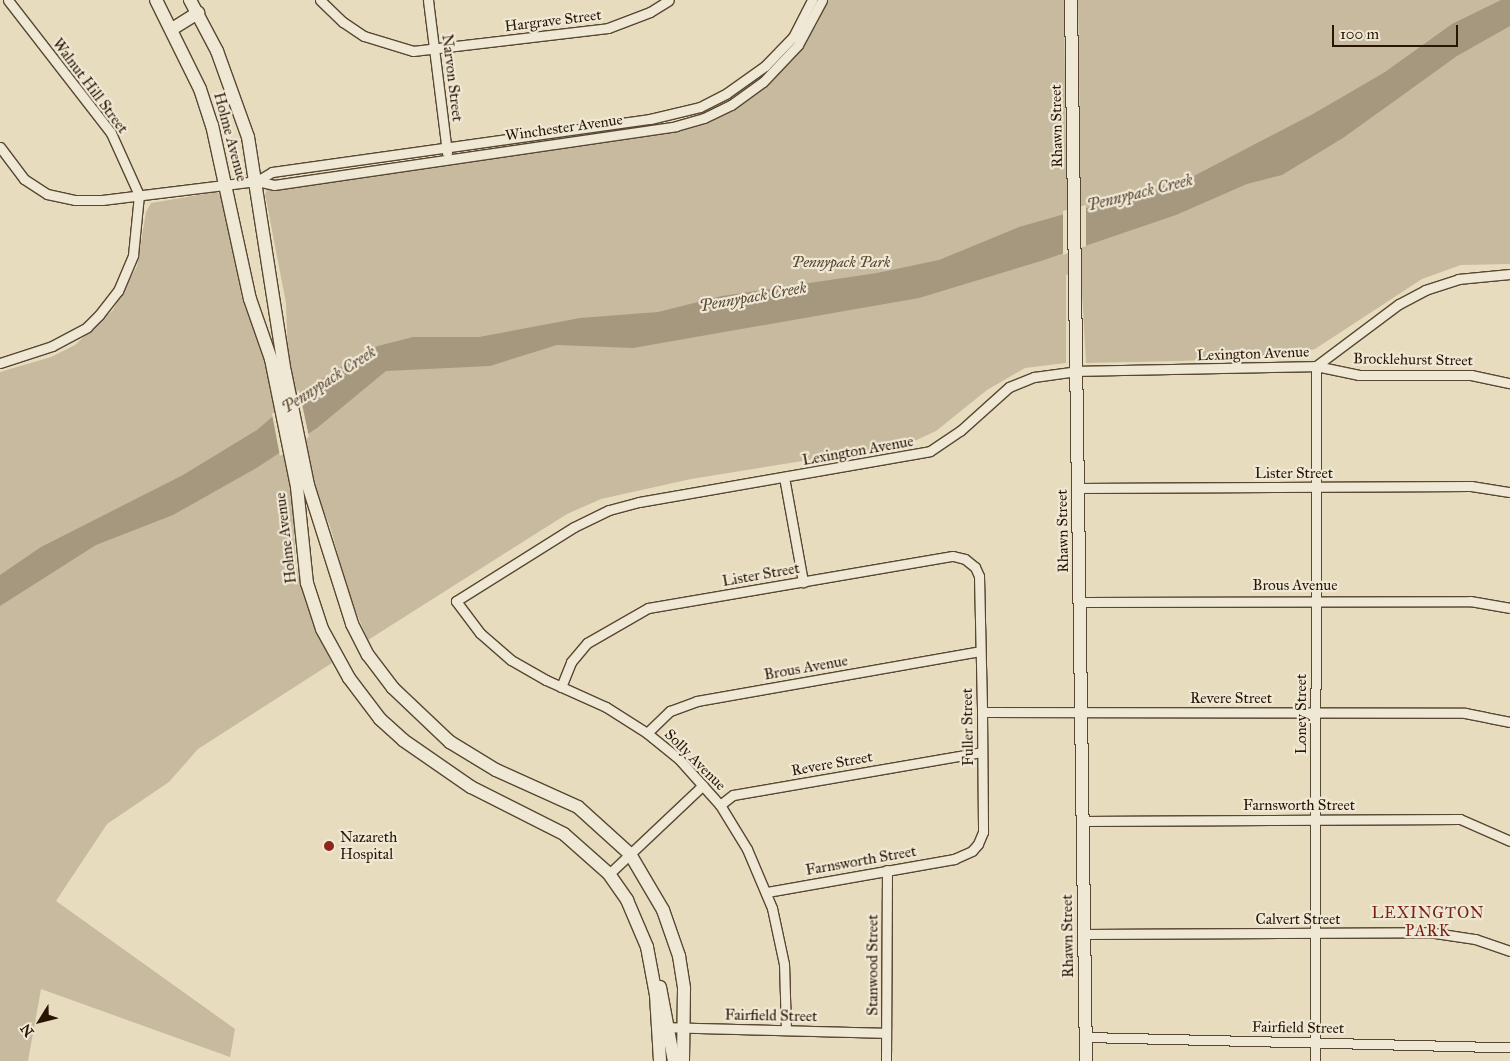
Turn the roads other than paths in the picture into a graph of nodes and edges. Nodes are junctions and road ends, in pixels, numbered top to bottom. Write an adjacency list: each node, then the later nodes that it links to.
1 (8, 0): 22 (street, Walnut Hill Street)
2 (156, 0): 11 (main road, Holme Avenue)
3 (190, 0): 10 (main road, Holme Avenue)
4 (320, 0): 13 (street, Hargrave Street)
5 (428, 0): 13 (street, Narvon Street)
6 (669, 0): 13 (street, Hargrave Street)
7 (812, 0): 12 (street, Winchester Avenue)
8 (822, 0): 14 (street, Winchester Avenue)
9 (1071, 0): 26 (main road, Rhawn Street)
10 (198, 13): 11 (main road); 20 (main road, Holme Avenue)
11 (172, 29): 21 (main road, Holme Avenue)
12 (782, 49): 14 (street); 15 (street, Winchester Avenue)
13 (434, 50): 18 (street, Narvon Street)
14 (790, 55): 16 (street, Winchester Avenue)
15 (622, 123): 16 (street); 18 (street, Winchester Avenue)
16 (625, 134): 19 (street, Winchester Avenue)
17 (0, 147): 22 (street, Winchester Avenue)
18 (447, 148): 19 (street, Narvon Street); 20 (street, Winchester Avenue)
19 (448, 159): 20 (street, Winchester Avenue)
20 (257, 181): 21 (street, Winchester Avenue); 27 (main road, Holme Avenue)
21 (227, 186): 22 (street, Winchester Avenue); 27 (main road, Holme Avenue)
22 (138, 195): 24 (street)
23 (1510, 274): 25 (street, Lexington Avenue)
24 (0, 363)
25 (1316, 366): 26 (street, Lexington Avenue); 28 (street, Brocklehurst Street); 32 (street, Loney Street)
26 (1077, 371): 29 (street, Lexington Avenue); 31 (main road, Rhawn Street)
27 (280, 374): 30 (main road, Holme Avenue)
28 (1510, 383)
29 (784, 477): 34 (street); 37 (street, Lexington Avenue)
30 (302, 486): 53 (main road, Holme Avenue); 56 (main road, Holme Avenue)
31 (1078, 488): 32 (street, Lister Street); 38 (main road, Rhawn Street)
32 (1315, 488): 33 (street, Lister Street); 36 (street, Loney Street)
33 (1510, 492)
34 (802, 582): 35 (street, Lister Street); 41 (street, Lister Street)
35 (980, 586): 40 (street, Fuller Street)
36 (1316, 600): 38 (street, Brous Avenue); 39 (street, Brous Avenue); 43 (street, Loney Street)
37 (456, 601): 41 (street, Solly Avenue)
38 (1080, 602): 44 (main road, Rhawn Street)
39 (1510, 608)
40 (980, 651): 42 (street, Fuller Street); 46 (street, Brous Avenue)
41 (561, 687): 46 (street, Solly Avenue)
42 (982, 712): 44 (street, Revere Street); 47 (street, Fuller Street)
43 (1316, 713): 44 (street, Revere Street); 45 (street, Revere Street); 50 (street, Loney Street)
44 (1081, 714): 51 (main road, Rhawn Street)
45 (1510, 722)
46 (647, 733): 48 (street, Solly Avenue)
47 (981, 752): 49 (street, Revere Street); 54 (street, Fuller Street)
48 (703, 785): 49 (street, Solly Avenue); 53 (street)
49 (720, 805): 57 (street, Solly Avenue)
50 (1316, 820): 51 (street, Farnsworth Street); 52 (street, Farnsworth Street); 59 (street, Loney Street)
51 (1083, 821): 58 (main road, Rhawn Street)
52 (1510, 841)
53 (630, 854): 56 (street); 62 (main road, Holme Avenue)
54 (960, 857): 55 (street, Farnsworth Street)
55 (887, 870): 57 (street, Farnsworth Street); 64 (street, Stanwood Street)
56 (609, 874): 61 (main road, Holme Avenue)
57 (766, 892): 63 (street, Solly Avenue)
58 (1084, 934): 59 (street, Calvert Street); 65 (main road, Rhawn Street)
59 (1315, 934): 60 (street, Calvert Street); 66 (street, Loney Street)
60 (1510, 951)
61 (663, 1027): 62 (street, Fairfield Street); 68 (main road, Holme Avenue); 69 (main road)
62 (684, 1028): 63 (street, Fairfield Street); 70 (main road, Holme Avenue)
63 (786, 1030): 64 (street, Fairfield Street)
64 (886, 1033): 71 (street, Stanwood Street)
65 (1086, 1037): 66 (street, Fairfield Street); 72 (main road, Rhawn Street)
66 (1315, 1042): 67 (street, Fairfield Street); 73 (street, Loney Street)
67 (1510, 1047)
68 (660, 1061)
69 (674, 1061)
70 (683, 1061)
71 (886, 1061)
72 (1086, 1061)
73 (1315, 1061)

